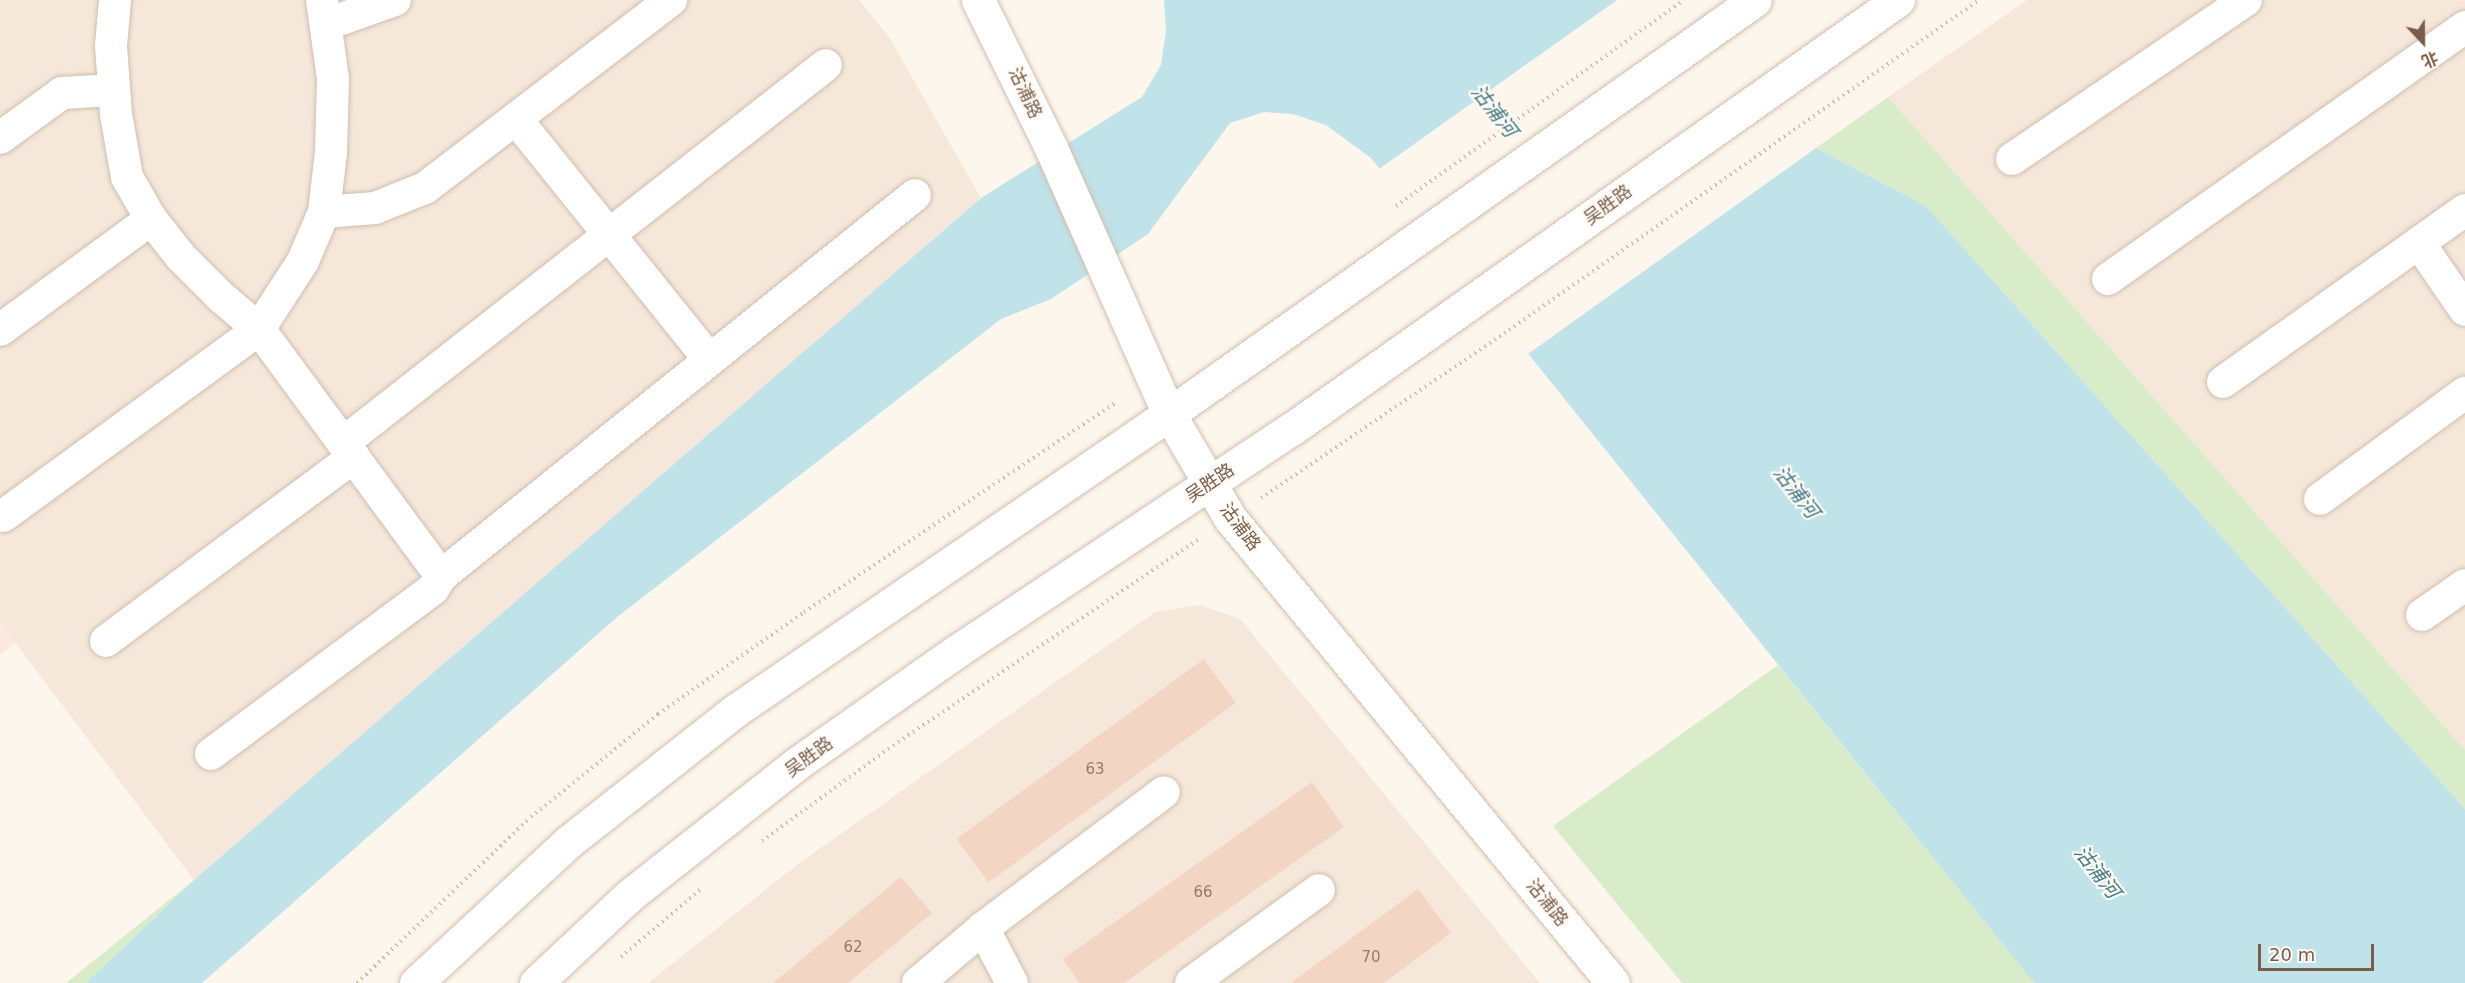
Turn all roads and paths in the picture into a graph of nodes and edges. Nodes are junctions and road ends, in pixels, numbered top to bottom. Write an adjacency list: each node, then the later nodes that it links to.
1 (115, 0): 13 (street)
2 (396, 0): 10 (street)
3 (671, 0): 14 (street)
4 (978, 0): 31 (main road, 沽浦路)
5 (1755, 0): 31 (main road)
6 (1898, 0): 33 (main road, 吴胜路)
7 (1979, 0): 36 (path)
8 (2246, 0): 16 (street)
9 (1682, 1): 18 (path)
10 (325, 12): 20 (street)
11 (2465, 27): 24 (street)
12 (826, 65): 22 (street)
13 (114, 90): 15 (street); 21 (street)
14 (516, 119): 20 (street); 22 (street)
15 (0, 138)
16 (2012, 159)
17 (915, 195): 28 (street)
18 (1404, 200)
19 (2465, 210): 23 (street)
20 (324, 212): 26 (street)
21 (151, 219): 26 (street); 27 (street)
22 (609, 235): 28 (street); 32 (street)
23 (2419, 243): 25 (street); 29 (street)
24 (2108, 279)
25 (2462, 299)
26 (259, 329): 32 (street); 35 (street)
27 (0, 330)
28 (710, 360): 37 (street)
29 (2223, 382)
30 (2465, 393): 34 (street)
31 (1169, 414): 33 (main road, 沽浦路); 48 (main road)
32 (348, 450): 37 (street); 40 (street)
33 (1210, 485): 36 (main road, 沽浦路); 49 (main road, 吴胜路)
34 (2320, 499)
35 (3, 516)
36 (1230, 518): 43 (path); 53 (main road, 沽浦路)
37 (441, 576): 41 (street)
38 (2465, 585): 39 (street)
39 (2422, 615)
40 (106, 641)
41 (211, 754)
42 (1164, 792): 46 (street)
43 (758, 844)
44 (704, 887): 47 (path)
45 (1319, 890): 52 (street)
46 (983, 928): 50 (street); 51 (street)
47 (617, 961)
48 (416, 983)
49 (536, 983)
50 (918, 983)
51 (1012, 983)
52 (1191, 983)
53 (1613, 983)

